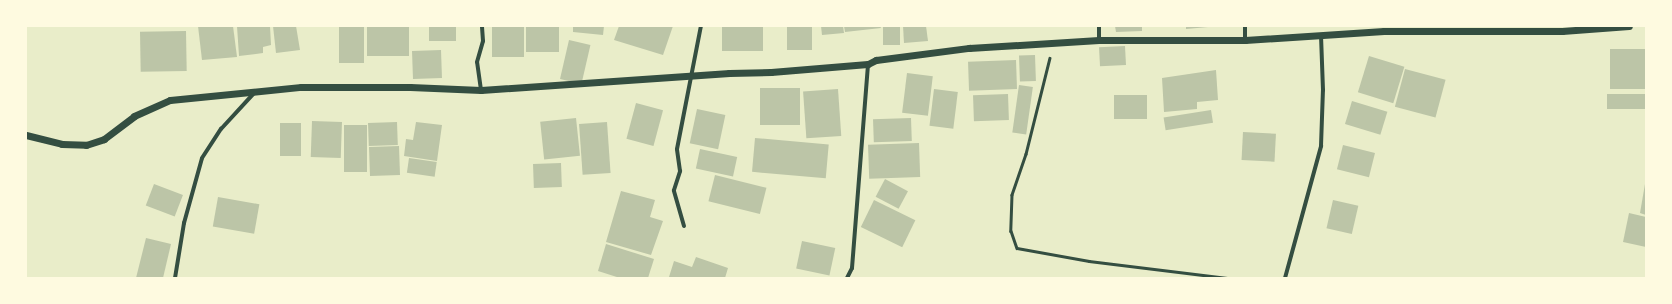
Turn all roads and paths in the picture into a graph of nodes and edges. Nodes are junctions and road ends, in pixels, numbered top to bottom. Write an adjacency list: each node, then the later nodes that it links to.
1 (482, 26): 14 (street)
2 (701, 26): 12 (street)
3 (1099, 26): 8 (street)
4 (1245, 26): 9 (street)
5 (1617, 26): 6 (street); 7 (street)
6 (1629, 26)
7 (1321, 36): 9 (street); 20 (street)
8 (1099, 40): 9 (street); 10 (street)
9 (1245, 40)
10 (1054, 44): 11 (street); 19 (path)
11 (868, 64): 12 (street); 18 (street)
12 (693, 76): 14 (street); 16 (street)
13 (257, 90): 14 (street); 15 (street); 17 (street)
14 (481, 90)
15 (26, 135)
16 (684, 226)
17 (175, 278)
18 (847, 278)
19 (1227, 278)
20 (1285, 278)

